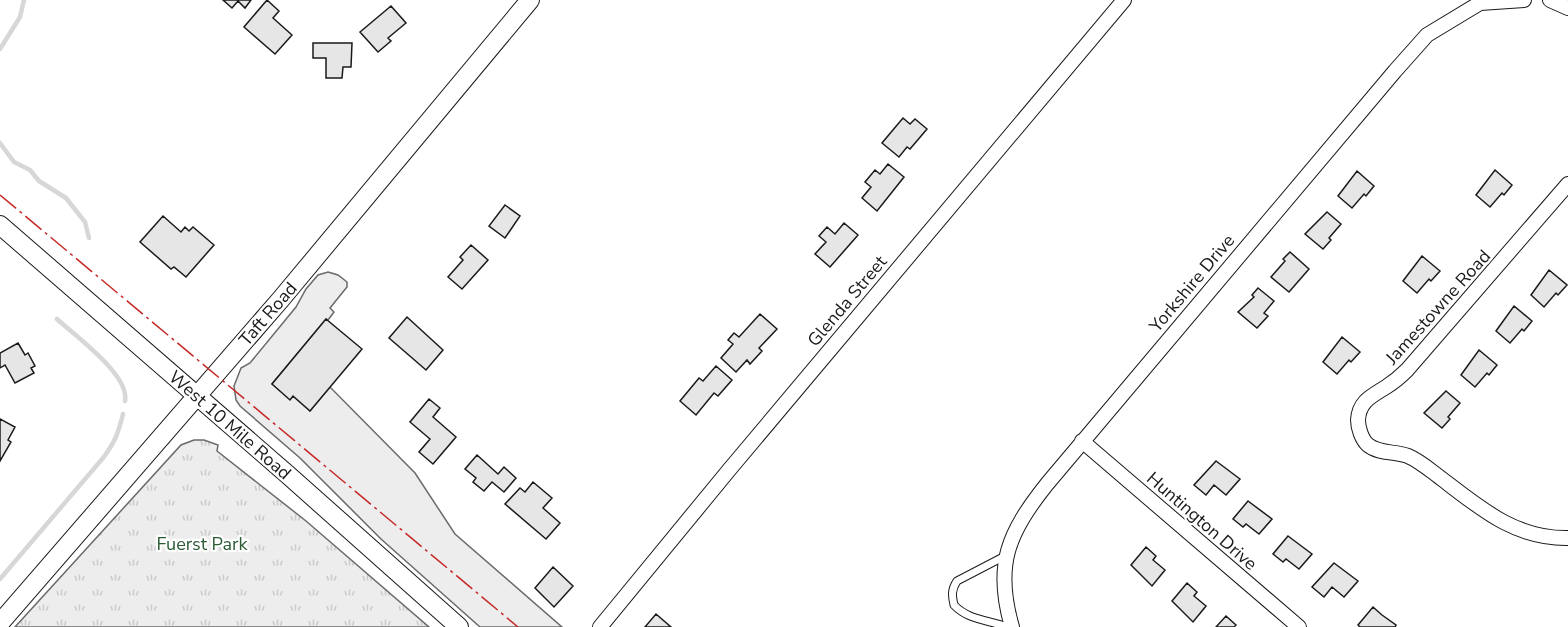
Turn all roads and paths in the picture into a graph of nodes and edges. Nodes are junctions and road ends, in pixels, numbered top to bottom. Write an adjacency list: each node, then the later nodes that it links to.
1 (530, 0): 9 (street, Taft Road)
2 (1124, 0): 15 (street, Glenda Street)
3 (1524, 0): 5 (street, Yorkshire Drive)
4 (1550, 0): 6 (street)
5 (1480, 1): 10 (street, Yorkshire Drive)
6 (1568, 8)
7 (1568, 184): 11 (street, Jamestowne Road)
8 (0, 225): 9 (street, West 10 Mile Road)
9 (196, 397): 13 (street, Taft Road); 14 (street, West 10 Mile Road)
10 (1082, 441): 12 (street, Yorkshire Drive); 18 (street, Huntington Drive)
11 (1568, 538)
12 (1006, 555): 16 (lane); 17 (street, Yorkshire Drive)
13 (0, 623)
14 (459, 627)
15 (600, 627)
16 (1007, 627)
17 (1012, 627)
18 (1299, 627)

